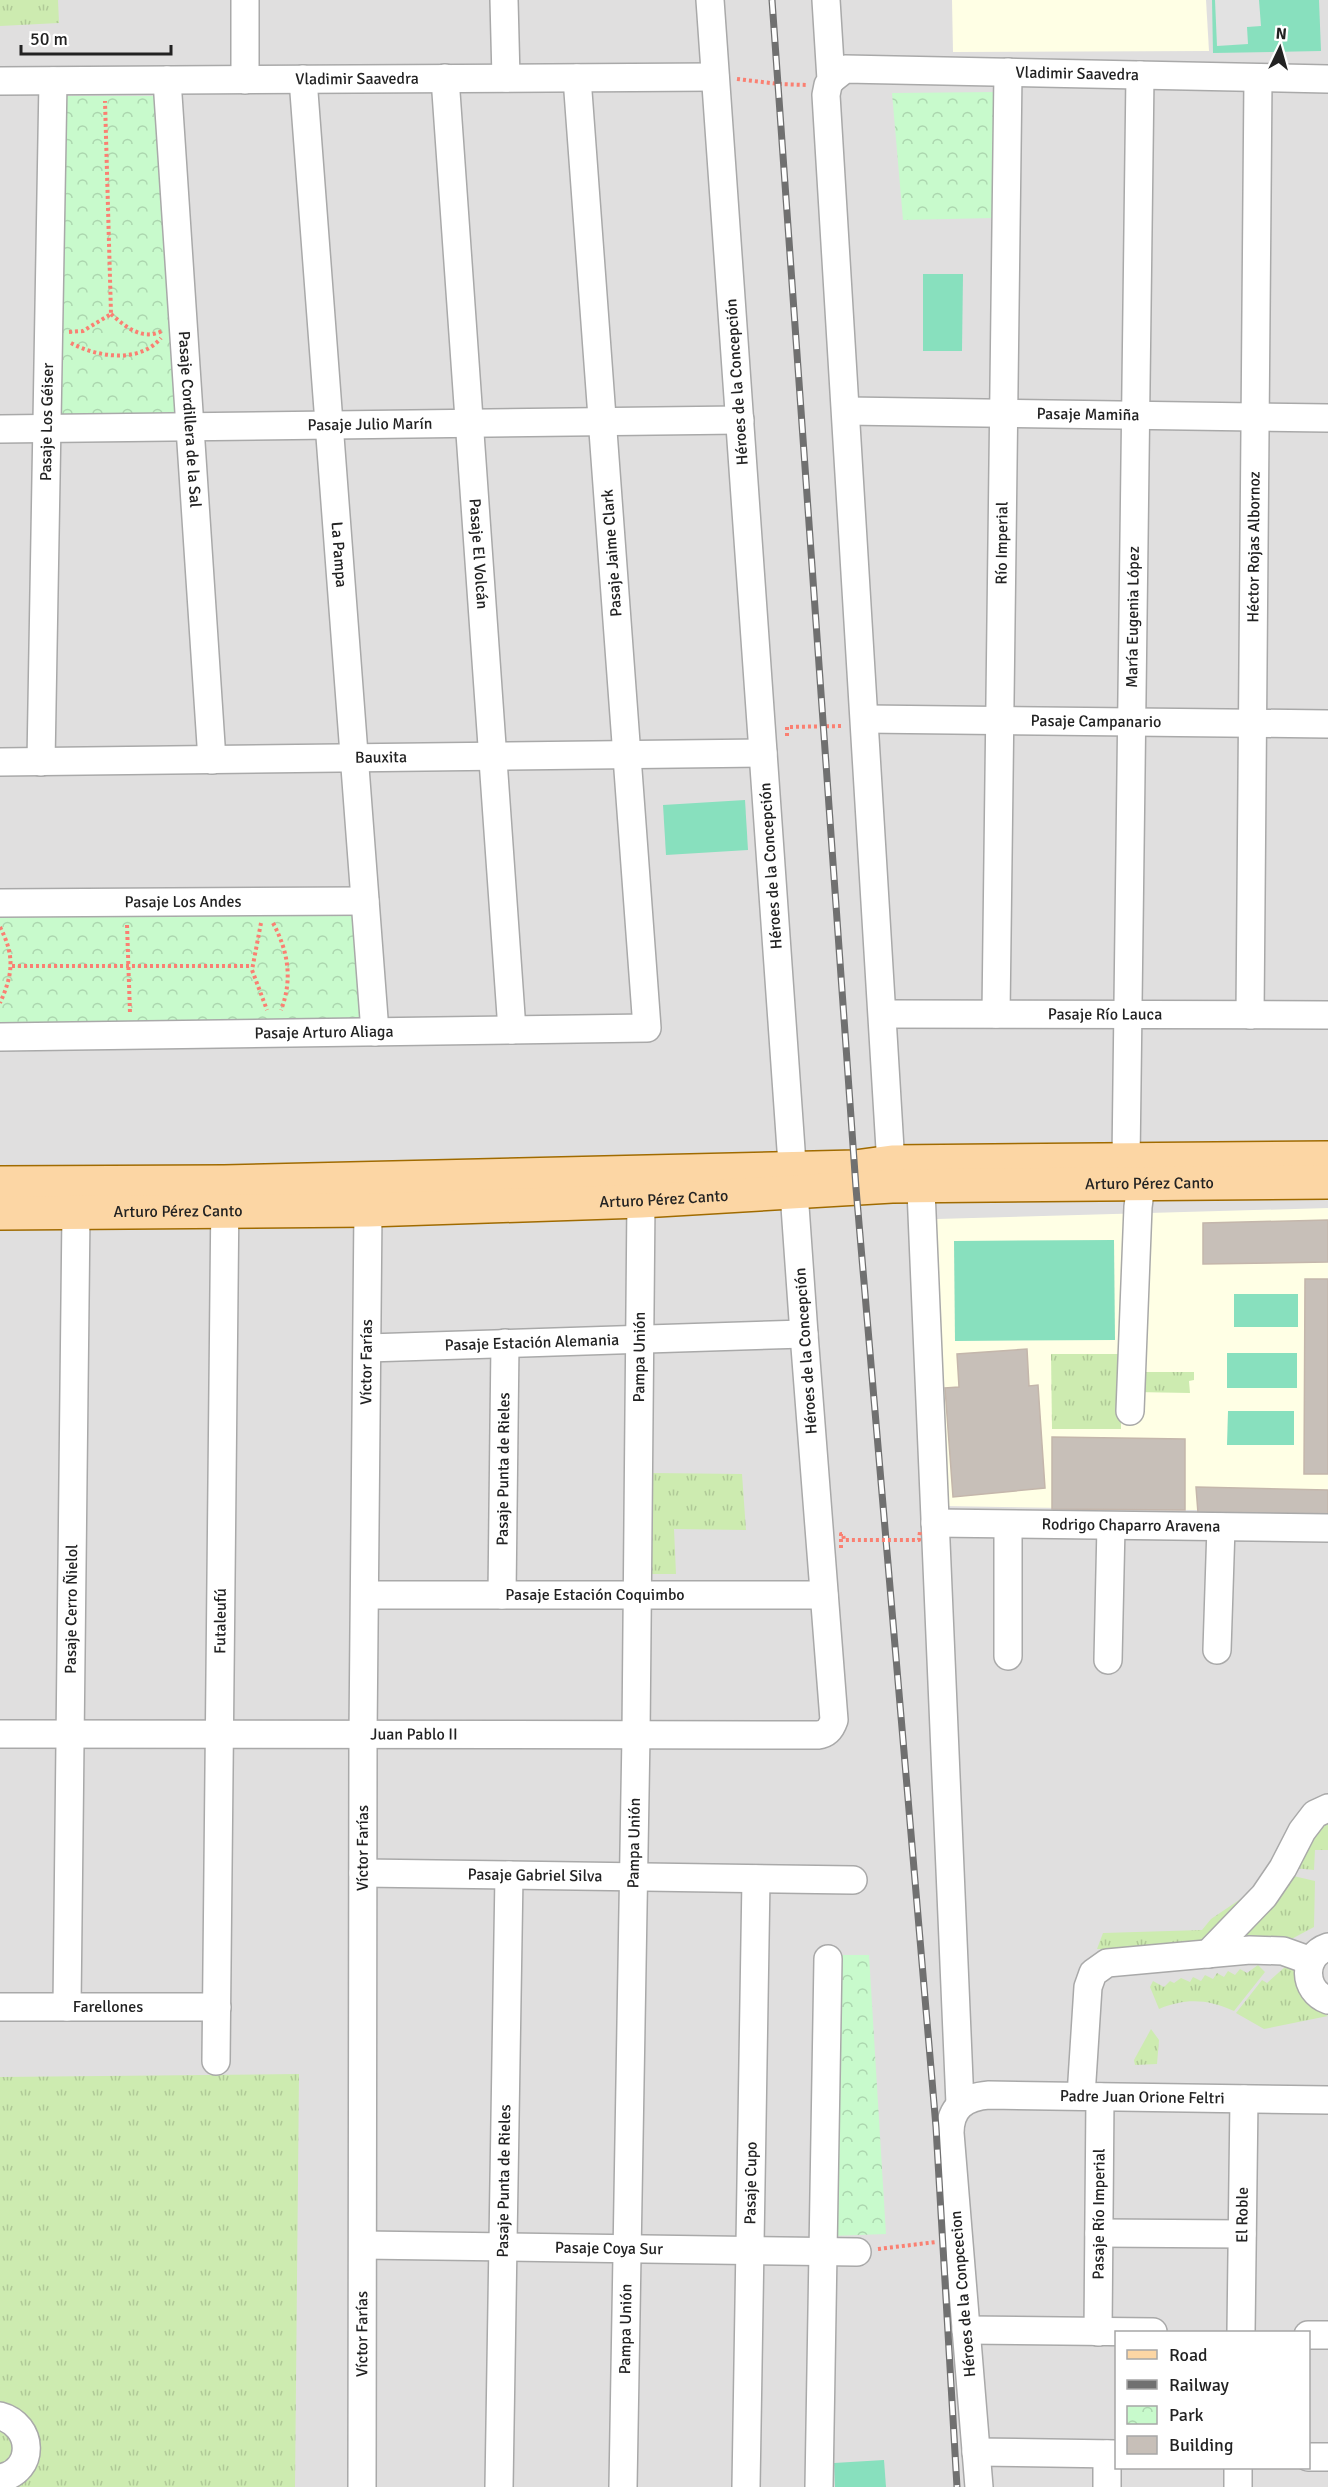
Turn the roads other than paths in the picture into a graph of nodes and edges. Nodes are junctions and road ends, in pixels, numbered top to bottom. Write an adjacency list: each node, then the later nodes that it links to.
1 (245, 0): 15 (street)
2 (504, 0): 9 (street)
3 (710, 0): 7 (street, Héroes de la Concepción)
4 (826, 0): 18 (street)
5 (1008, 72): 6 (street, Vladimir Saavedra); 18 (street, Vladimir Saavedra); 20 (street, Río Imperial)
6 (1140, 75): 11 (street, Vladimir Saavedra); 21 (street, María Eugenia López)
7 (715, 77): 10 (street, Vladimir Saavedra); 24 (street, Héroes de la Concepción)
8 (445, 78): 9 (street, Vladimir Saavedra); 12 (street, Vladimir Saavedra); 26 (street, Pasaje El Volcán)
9 (506, 78): 10 (street, Vladimir Saavedra)
10 (577, 78): 25 (street, Pasaje Jaime Clark)
11 (1258, 78): 13 (street, Vladimir Saavedra); 22 (street, Héctor Rojas Albornoz)
12 (303, 79): 15 (street, Vladimir Saavedra); 27 (street, La Pampa)
13 (1328, 79)
14 (167, 80): 15 (street, Vladimir Saavedra); 17 (street, Vladimir Saavedra); 28 (street, Pasaje Cordillera de la Sal)
15 (245, 80)
16 (0, 81): 17 (street, Vladimir Saavedra)
17 (52, 81): 29 (street, Pasaje Los Géiser)
18 (829, 82): 19 (street)
19 (846, 411): 20 (street, Pasaje Mamiña); 31 (street)
20 (1003, 413): 21 (street, Pasaje Mamiña); 32 (street, Río Imperial)
21 (1136, 415): 22 (street, Pasaje Mamiña); 33 (street, María Eugenia López)
22 (1255, 417): 23 (street, Pasaje Mamiña); 34 (street, Héctor Rojas Albornoz)
23 (1328, 418)
24 (740, 420): 25 (street, Pasaje Julio Marín); 36 (street, Héroes de la Concepción)
25 (602, 421): 26 (street, Pasaje Julio Marín); 37 (street, Pasaje Jaime Clark)
26 (469, 423): 27 (street, Pasaje Julio Marín); 38 (street, Pasaje El Volcán)
27 (329, 425): 28 (street, Pasaje Julio Marín); 39 (street, La Pampa)
28 (190, 426): 29 (street, Pasaje Julio Marín); 40 (street, Pasaje Cordillera de la Sal)
29 (46, 428): 30 (street, Pasaje Julio Marín); 42 (street, Pasaje Los Géiser)
30 (0, 429)
31 (865, 719): 32 (street, Pasaje Campanario); 45 (street)
32 (999, 720): 33 (street, Pasaje Campanario); 46 (street, Río Imperial)
33 (1132, 722): 34 (street, Pasaje Campanario); 47 (street, María Eugenia López)
34 (1253, 723): 35 (street, Pasaje Campanario); 48 (street, Héctor Rojas Albornoz)
35 (1328, 724)
36 (773, 740): 37 (street, Bauxita); 57 (street, Héroes de la Concepción)
37 (626, 755): 38 (street, Bauxita); 50 (street, Pasaje Jaime Clark)
38 (492, 756): 39 (street, Bauxita); 51 (street, Pasaje El Volcán)
39 (354, 758): 40 (street, Bauxita); 43 (street, La Pampa)
40 (212, 760): 42 (street, Bauxita)
41 (0, 762): 42 (street, Bauxita)
42 (41, 762)
43 (365, 901): 44 (street, Pasaje Los Andes); 52 (street, La Pampa)
44 (0, 903)
45 (883, 1014): 46 (street, Pasaje Río Lauca); 56 (street)
46 (996, 1014): 47 (street, Pasaje Río Lauca)
47 (1129, 1015): 48 (street, Pasaje Río Lauca); 55 (street, María Eugenia López)
48 (1250, 1015): 49 (street, Pasaje Río Lauca)
49 (1328, 1015)
50 (647, 1028): 51 (street, Pasaje Arturo Aliaga)
51 (512, 1030): 52 (street, Pasaje Arturo Aliaga)
52 (375, 1032): 53 (street, Pasaje Arturo Aliaga)
53 (0, 1037)
54 (1328, 1158): 55 (main road, Arturo Pérez Canto)
55 (1133, 1172): 56 (main road, Arturo Pérez Canto); 58 (main road, Arturo Pérez Canto); 69 (street, María Eugenia López)
56 (906, 1174): 57 (main road, Arturo Pérez Canto); 72 (street)
57 (794, 1180): 60 (main road, Arturo Pérez Canto); 61 (main road, Arturo Pérez Canto); 65 (street, Héroes de la Concepción)
58 (1328, 1182)
59 (0, 1183): 60 (main road, Arturo Pérez Canto)
60 (225, 1197): 62 (main road, Arturo Pérez Canto); 64 (main road, Arturo Pérez Canto); 85 (street, Futaleufú)
61 (641, 1201): 62 (main road, Arturo Pérez Canto); 66 (street, Pampa Unión)
62 (368, 1210): 68 (street, Víctor Farías)
63 (0, 1213): 64 (main road, Arturo Pérez Canto)
64 (76, 1213): 84 (street, Pasaje Cerro Ñielol)
65 (804, 1334): 66 (street, Pasaje Estación Alemania); 78 (street, Héroes de la Concepción)
66 (640, 1339): 67 (street, Pasaje Estación Alemania); 77 (street, Pampa Unión)
67 (505, 1343): 68 (street, Pasaje Estación Alemania); 76 (street, Pasaje Punta de Rieles)
68 (368, 1348): 75 (street, Víctor Farías)
69 (1131, 1412)
70 (1008, 1525): 71 (street, Rodrigo Chaparro Aravena); 72 (street, Rodrigo Chaparro Aravena); 80 (street)
71 (1111, 1526): 73 (street, Rodrigo Chaparro Aravena); 81 (street)
72 (927, 1527): 105 (street)
73 (1221, 1527): 74 (street, Rodrigo Chaparro Aravena); 79 (street)
74 (1328, 1528)
75 (365, 1595): 76 (street, Pasaje Estación Coquimbo); 86 (street, Víctor Farías)
76 (502, 1595): 77 (street, Pasaje Estación Coquimbo)
77 (638, 1595): 78 (street, Pasaje Estación Coquimbo); 87 (street, Pampa Unión)
78 (824, 1595): 82 (street, Héroes de la Concepción)
79 (1218, 1650)
80 (1008, 1656)
81 (1108, 1660)
82 (829, 1731): 87 (street, Juan Pablo II)
83 (0, 1734): 84 (street, Juan Pablo II)
84 (70, 1734): 85 (street, Juan Pablo II); 99 (street, Pasaje Cerro Ñielol)
85 (219, 1734): 86 (street, Juan Pablo II); 100 (street, Futaleufú)
86 (363, 1735): 87 (street, Juan Pablo II); 89 (street, Víctor Farías)
87 (636, 1735): 91 (street, Pampa Unión)
88 (1328, 1808): 94 (street)
89 (363, 1873): 90 (street, Pasaje Gabriel Silva); 108 (street, Víctor Farías)
90 (509, 1875): 91 (street, Pasaje Gabriel Silva); 109 (street, Pasaje Punta de Rieles)
91 (634, 1876): 92 (street, Pasaje Gabriel Silva); 110 (street, Pampa Unión)
92 (756, 1879): 93 (street, Pasaje Gabriel Silva); 111 (street, Pasaje Cupo)
93 (853, 1880)
94 (1208, 1954): 95 (street, Pasaje Río Imperial); 102 (street, Pasaje Río Imperial)
95 (1320, 1954): 97 (street)
96 (828, 1959): 112 (street)
97 (1328, 2000)
98 (0, 2007): 99 (street, Farellones)
99 (67, 2007): 100 (street, Farellones)
100 (217, 2007): 101 (street, Futaleufú)
101 (216, 2061)
102 (1091, 2097): 103 (street, Padre Juan Orione Feltri); 105 (street, Padre Juan Orione Feltri); 106 (street, Pasaje Río Imperial)
103 (1244, 2099): 104 (street, Padre Juan Orione Feltri); 107 (street, El Roble)
104 (1328, 2100)
105 (960, 2104): 114 (street, Héroes de la Conpcecion)
106 (1099, 2233): 107 (street); 116 (street, Pasaje Río Imperial)
107 (1242, 2234): 115 (street, El Roble)
108 (363, 2245): 109 (street, Pasaje Coya Sur); 127 (street, Víctor Farías)
109 (503, 2247): 110 (street, Pasaje Coya Sur); 128 (street, Pasaje Punta de Rieles)
110 (627, 2249): 111 (street, Pasaje Coya Sur); 129 (street, Pampa Unión)
111 (750, 2251): 112 (street, Pasaje Coya Sur); 130 (street, Pasaje Cupo)
112 (823, 2252): 113 (street, Pasaje Coya Sur); 131 (street)
113 (856, 2252)
114 (966, 2330): 116 (street); 121 (street, Héroes de la Conpcecion)
115 (1241, 2331)
116 (1098, 2332): 117 (street)
117 (1115, 2332)
118 (1310, 2335): 119 (street)
119 (1328, 2335)
120 (0, 2416): 126 (street)
121 (976, 2452): 122 (street); 132 (street, Héroes de la Conpcecion)
122 (1112, 2454): 133 (street)
123 (1310, 2457): 124 (street)
124 (1328, 2457)
125 (1238, 2469): 134 (street)
126 (0, 2478)
127 (362, 2487)
128 (500, 2487)
129 (623, 2487)
130 (746, 2487)
131 (819, 2487)
132 (979, 2487)
133 (1107, 2487)
134 (1238, 2487)

